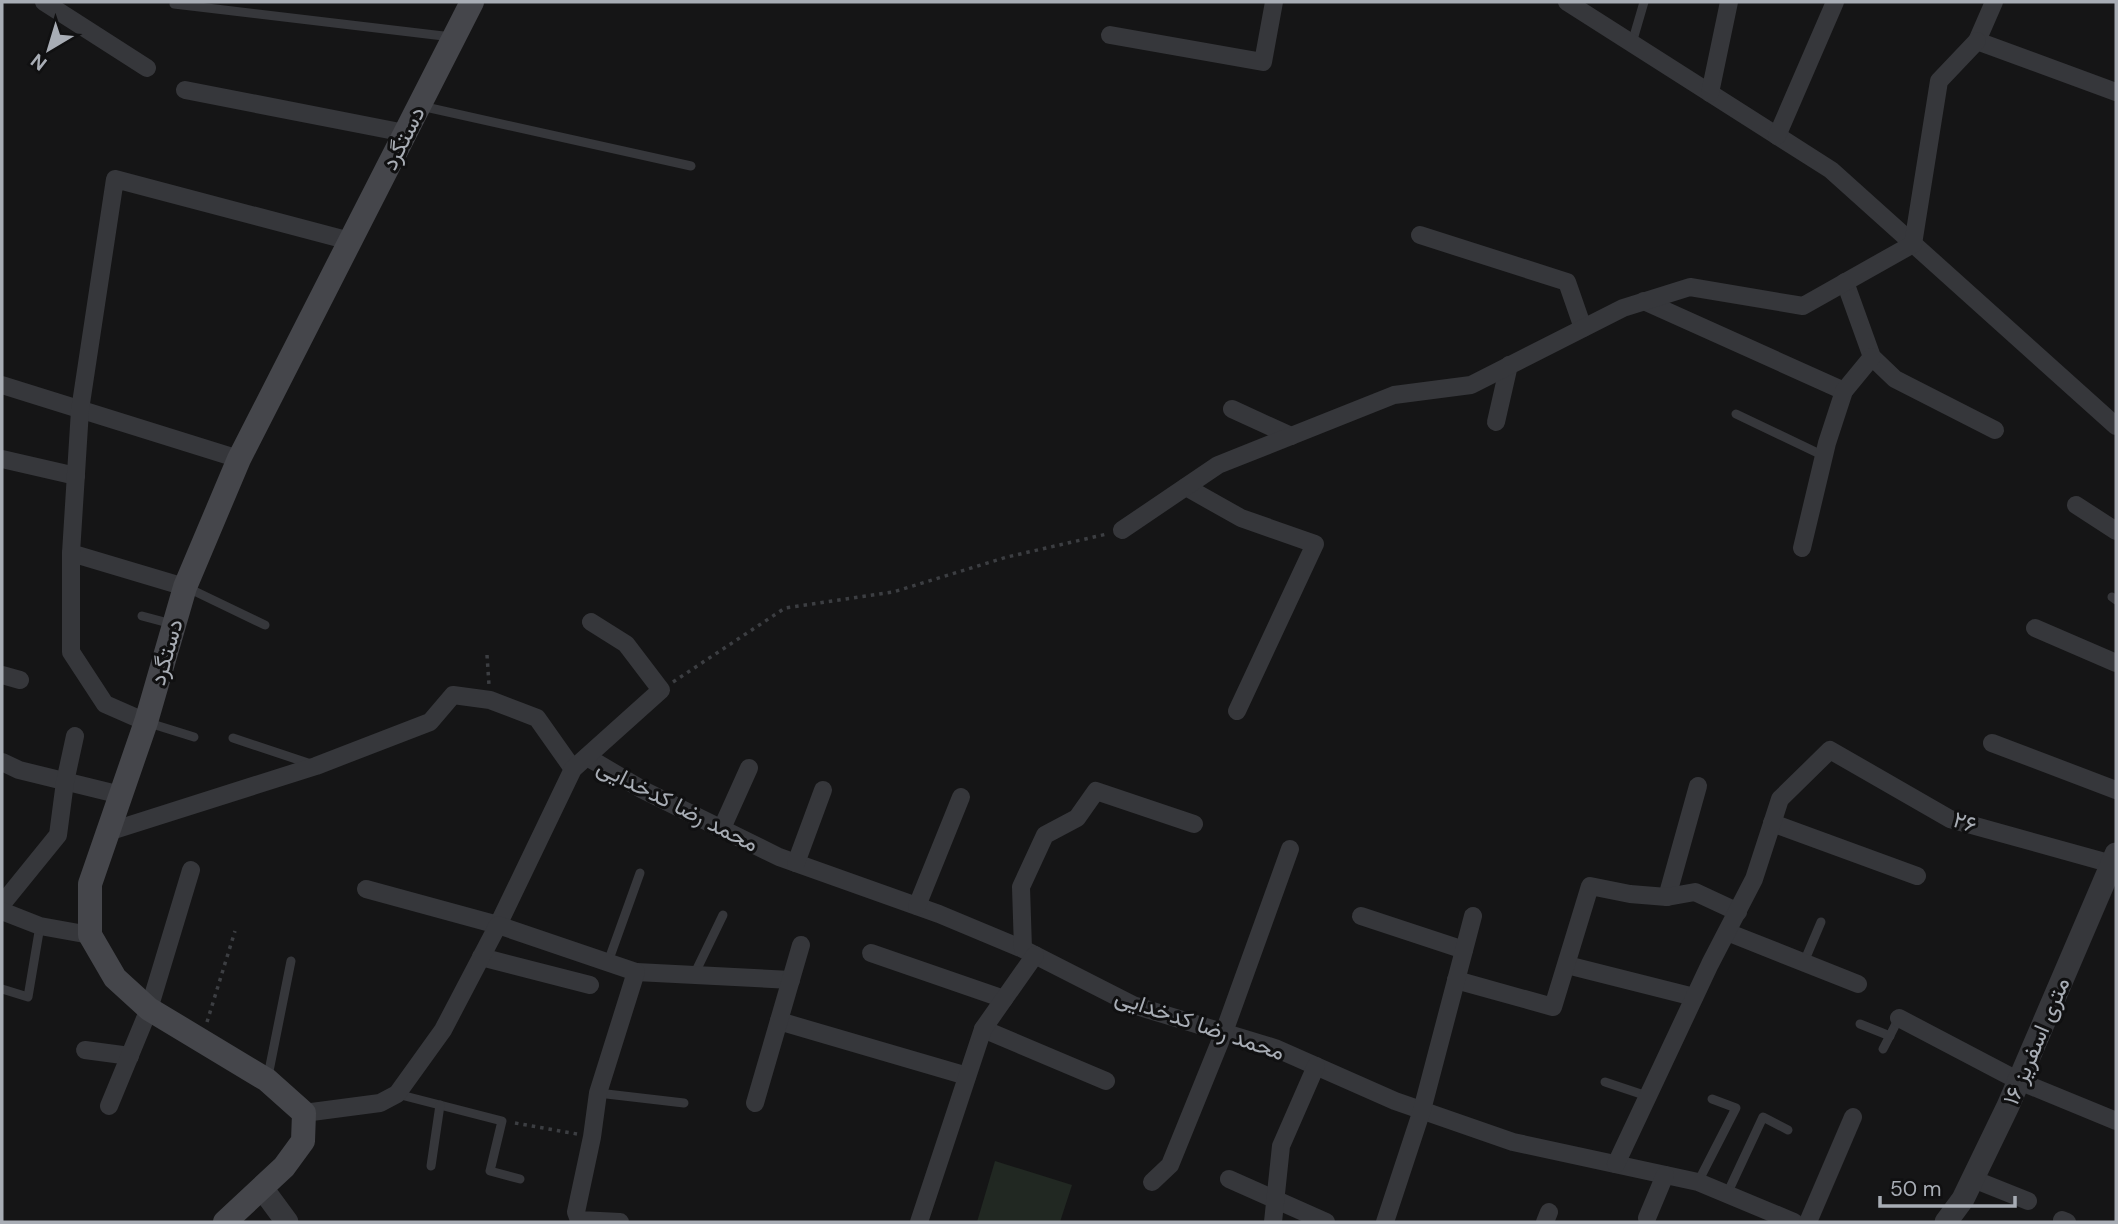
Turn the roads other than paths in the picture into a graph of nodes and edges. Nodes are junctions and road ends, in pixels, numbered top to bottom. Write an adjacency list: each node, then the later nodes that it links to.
1 (44, 2): 14 (street)
2 (472, 2): 11 (main road, دستگرد)
3 (1274, 2): 10 (street)
4 (1567, 2): 13 (street)
5 (1644, 2): 13 (lane)
6 (1729, 2): 17 (street)
7 (1835, 2): 20 (street)
8 (1994, 2): 12 (street)
9 (174, 4): 11 (lane)
10 (1110, 35)
11 (453, 37): 18 (main road, دستگرد)
12 (1977, 41): 16 (street); 24 (street)
13 (1632, 43): 17 (street)
14 (146, 68)
15 (185, 90): 19 (street)
16 (2116, 92)
17 (1710, 93): 20 (street)
18 (419, 106): 19 (main road, دستگرد); 21 (lane)
19 (405, 132): 23 (main road, دستگرد)
20 (1777, 136): 24 (street)
21 (691, 166)
22 (1420, 235): 27 (street)
23 (350, 241): 33 (street); 41 (main road, دستگرد)
24 (1913, 243): 25 (street); 36 (street)
25 (1845, 282): 26 (street); 28 (street)
26 (1644, 301): 27 (street); 31 (street)
27 (1583, 328): 29 (street)
28 (1872, 357): 31 (street); 37 (street)
29 (1509, 365): 35 (street); 38 (street)
30 (2, 385): 33 (street)
31 (1844, 391): 39 (street)
32 (1232, 409): 38 (street)
33 (80, 410): 41 (street); 42 (street)
34 (1736, 414): 39 (lane)
35 (1496, 422)
36 (2116, 426)
37 (1995, 430)
38 (1291, 436): 43 (street)
39 (1824, 456): 47 (street)
40 (2, 459): 42 (street)
41 (239, 460): 49 (main road, دستگرد)
42 (76, 476): 48 (street)
43 (1186, 487): 45 (street); 58 (street)
44 (2076, 505): 46 (street)
45 (1122, 530)
46 (2116, 531)
47 (1802, 548)
48 (71, 553): 49 (street); 59 (street)
49 (185, 587): 52 (main road, دستگرد); 53 (lane)
50 (142, 616): 52 (lane)
51 (591, 622): 65 (street)
52 (174, 624): 59 (main road, دستگرد)
53 (265, 625)
54 (2035, 628): 55 (street)
55 (2116, 663)
56 (2, 675): 57 (street)
57 (20, 680)
58 (1237, 711)
59 (146, 722): 61 (lane); 72 (main road, دستگرد)
60 (75, 736): 68 (street)
61 (194, 737)
62 (233, 738): 66 (lane)
63 (1992, 743): 71 (street)
64 (2, 762): 68 (street)
65 (580, 763): 66 (street); 76 (street, محمد رضا کدخدایی); 94 (street)
66 (316, 765): 77 (street)
67 (749, 768): 76 (street)
68 (65, 782): 72 (street); 86 (street)
69 (1698, 786): 85 (street)
70 (823, 790): 80 (street)
71 (2116, 790)
72 (121, 795): 77 (main road, دستگرد)
73 (961, 797): 87 (street)
74 (1772, 823): 79 (street, ۲۶); 83 (street); 89 (street)
75 (1194, 824): 100 (street)
76 (722, 828): 80 (street, محمد رضا کدخدایی)
77 (108, 832): 97 (main road, دستگرد)
78 (1290, 849): 121 (street)
79 (2115, 861): 130 (street, ۱۶ متری اسفریز)
80 (796, 863): 87 (street, محمد رضا کدخدایی)
81 (191, 870): 116 (street)
82 (640, 873): 104 (lane)
83 (1917, 876)
84 (366, 890): 94 (street)
85 (1667, 897): 89 (street); 106 (street)
86 (2, 904)
87 (917, 906): 100 (street, محمد رضا کدخدایی)
88 (2, 911): 95 (street)
89 (1738, 912): 96 (street)
90 (723, 915): 108 (lane)
91 (1361, 916): 99 (street)
92 (1473, 916): 99 (street)
93 (1821, 922): 105 (lane)
94 (498, 925): 102 (street); 104 (street)
95 (40, 926): 97 (street); 113 (lane)
96 (1727, 932): 105 (street); 114 (street)
97 (90, 935): 116 (main road)
98 (801, 945): 109 (street)
99 (1464, 950): 110 (street)
100 (1029, 952): 115 (street); 121 (street, محمد رضا کدخدایی)
101 (871, 953): 115 (street)
102 (481, 957): 112 (street); 133 (street)
103 (291, 961): 128 (lane)
104 (608, 962): 107 (street)
105 (1804, 962): 111 (street)
106 (1567, 965): 110 (street); 114 (street)
107 (636, 972): 108 (street); 132 (street)
108 (694, 975): 109 (street)
109 (791, 980): 118 (street)
110 (1456, 980): 140 (street)
111 (1858, 984)
112 (590, 985)
113 (2, 989)
114 (1694, 997): 134 (street)
115 (1004, 999): 120 (street)
116 (149, 1009): 125 (street); 128 (main road)
117 (1899, 1017): 122 (lane); 130 (street)
118 (779, 1021): 127 (street); 137 (street)
119 (1860, 1024): 122 (lane)
120 (983, 1029): 127 (street); 129 (street)
121 (1224, 1032): 126 (street, محمد رضا کدخدایی); 151 (street)
122 (1890, 1036): 123 (lane)
123 (1883, 1049)
124 (85, 1050): 125 (street)
125 (130, 1056): 139 (street)
126 (1316, 1066): 140 (street, محمد رضا کدخدایی); 155 (street)
127 (967, 1076): 161 (street)
128 (267, 1080): 141 (main road)
129 (1106, 1081)
130 (2019, 1081): 143 (street); 150 (street, ۱۶ متری اسفریز)
131 (1605, 1082): 134 (lane)
132 (598, 1093): 136 (lane); 160 (street)
133 (397, 1094): 138 (lane); 141 (street)
134 (1647, 1096): 145 (street)
135 (1712, 1099): 152 (lane)
136 (684, 1103)
137 (755, 1103)
138 (440, 1105): 146 (lane); 148 (lane)
139 (109, 1106)
140 (1422, 1110): 145 (street, محمد رضا کدخدایی); 164 (street)
141 (304, 1114): 153 (main road)
142 (1853, 1117): 166 (street)
143 (2116, 1121)
144 (1788, 1130): 154 (lane)
145 (1616, 1164): 147 (street, محمد رضا کدخدایی)
146 (431, 1166)
147 (1665, 1175): 152 (street, محمد رضا کدخدایی); 157 (street)
148 (520, 1179)
149 (1229, 1179): 155 (street)
150 (1973, 1179): 156 (street); 167 (street, ۱۶ متری اسفریز)
151 (1152, 1182)
152 (1698, 1182): 154 (street, محمد رضا کدخدایی)
153 (262, 1188): 158 (main road); 159 (street)
154 (1727, 1194): 165 (street, محمد رضا کدخدایی)
155 (1276, 1201): 162 (street); 163 (street)
156 (2028, 1201)
157 (1647, 1218)
158 (225, 1222)
159 (287, 1222)
160 (620, 1222)
161 (919, 1222)
162 (1273, 1222)
163 (1326, 1222)
164 (1385, 1222)
165 (1794, 1222)
166 (1808, 1222)
167 (1946, 1222)

